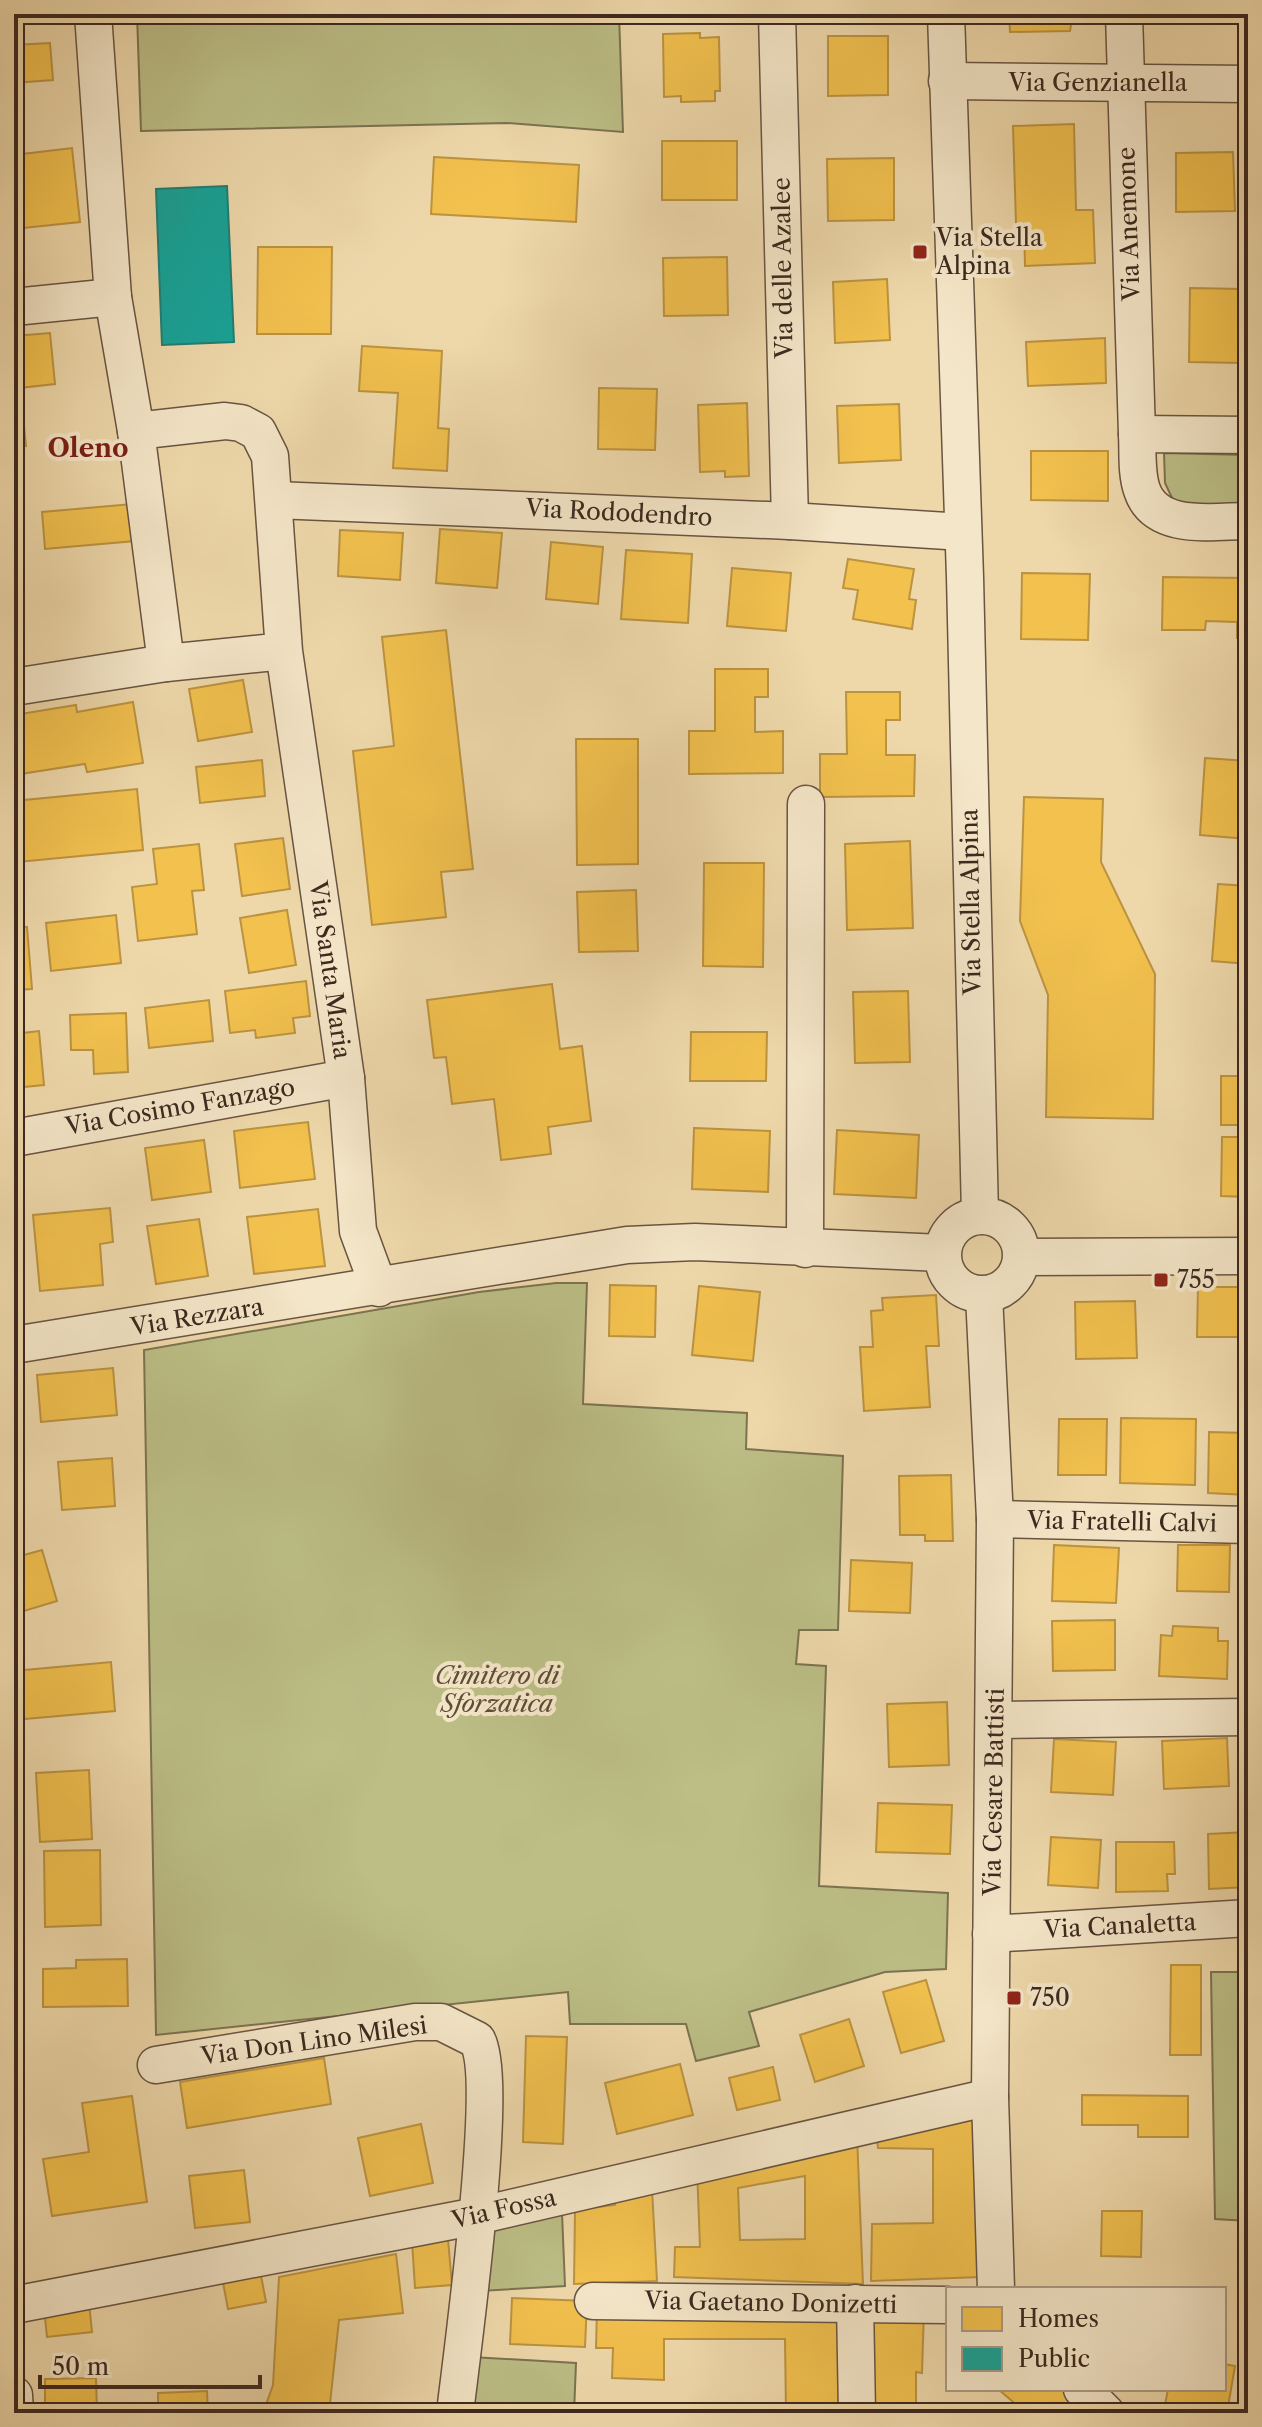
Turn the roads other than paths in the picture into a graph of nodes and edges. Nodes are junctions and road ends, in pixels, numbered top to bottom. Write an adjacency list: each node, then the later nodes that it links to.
1 (93, 14): 8 (street)
2 (777, 14): 14 (street, Via delle Azalee)
3 (946, 14): 5 (street, Via Stella Alpina)
4 (1124, 14): 6 (street, Via Anemone)
5 (947, 81): 6 (street, Via Genzianella); 16 (street, Via Stella Alpina)
6 (1124, 83): 7 (street, Via Genzianella); 11 (street, Via Anemone)
7 (1248, 84)
8 (113, 297): 9 (street); 10 (street)
9 (14, 307)
10 (136, 431): 13 (street, Via Santa Maria); 18 (street)
11 (1137, 434): 12 (street); 15 (street, Via Anemone)
12 (1248, 435)
13 (275, 500): 14 (street, Via Rododendro); 17 (street, Via Santa Maria)
14 (790, 521): 16 (street, Via Rododendro)
15 (1248, 521)
16 (963, 532): 23 (street, Via Stella Alpina)
17 (284, 651): 18 (street); 21 (street, Via Santa Maria)
18 (166, 663): 19 (street)
19 (14, 687)
20 (806, 804): 24 (street)
21 (346, 1078): 22 (street, Via Cosimo Fanzago); 28 (street, Via Santa Maria)
22 (14, 1138)
23 (980, 1215): 25 (street); 27 (street)
24 (805, 1249): 25 (street, Via Rezzara); 28 (street, Via Rezzara)
25 (942, 1253): 29 (street)
26 (1248, 1256): 27 (street)
27 (1022, 1257): 29 (street)
28 (379, 1288): 30 (street, Via Rezzara)
29 (984, 1295): 31 (street, Via Cesare Battisti)
30 (14, 1345)
31 (995, 1519): 32 (street, Via Fratelli Calvi); 34 (street, Via Cesare Battisti)
32 (1248, 1525)
33 (1248, 1717): 34 (street)
34 (996, 1720): 36 (street, Via Cesare Battisti)
35 (1248, 1918): 36 (street, Via Canaletta)
36 (991, 1934): 38 (street, Via Cesare Battisti)
37 (156, 2065): 39 (street, Via Don Lino Milesi)
38 (990, 2097): 39 (street, Via Fossa); 40 (street, Via Cesare Battisti)
39 (477, 2216): 43 (street, Via Fossa); 48 (street, Via Don Lino Milesi)
40 (996, 2287)
41 (593, 2301): 42 (street, Via Gaetano Donizetti)
42 (855, 2303): 44 (street, Via Gaetano Donizetti); 49 (street)
43 (14, 2305)
44 (946, 2305)
45 (1084, 2391): 50 (street)
46 (14, 2395): 47 (street)
47 (15, 2413)
48 (455, 2413)
49 (857, 2413)
50 (1106, 2413)

